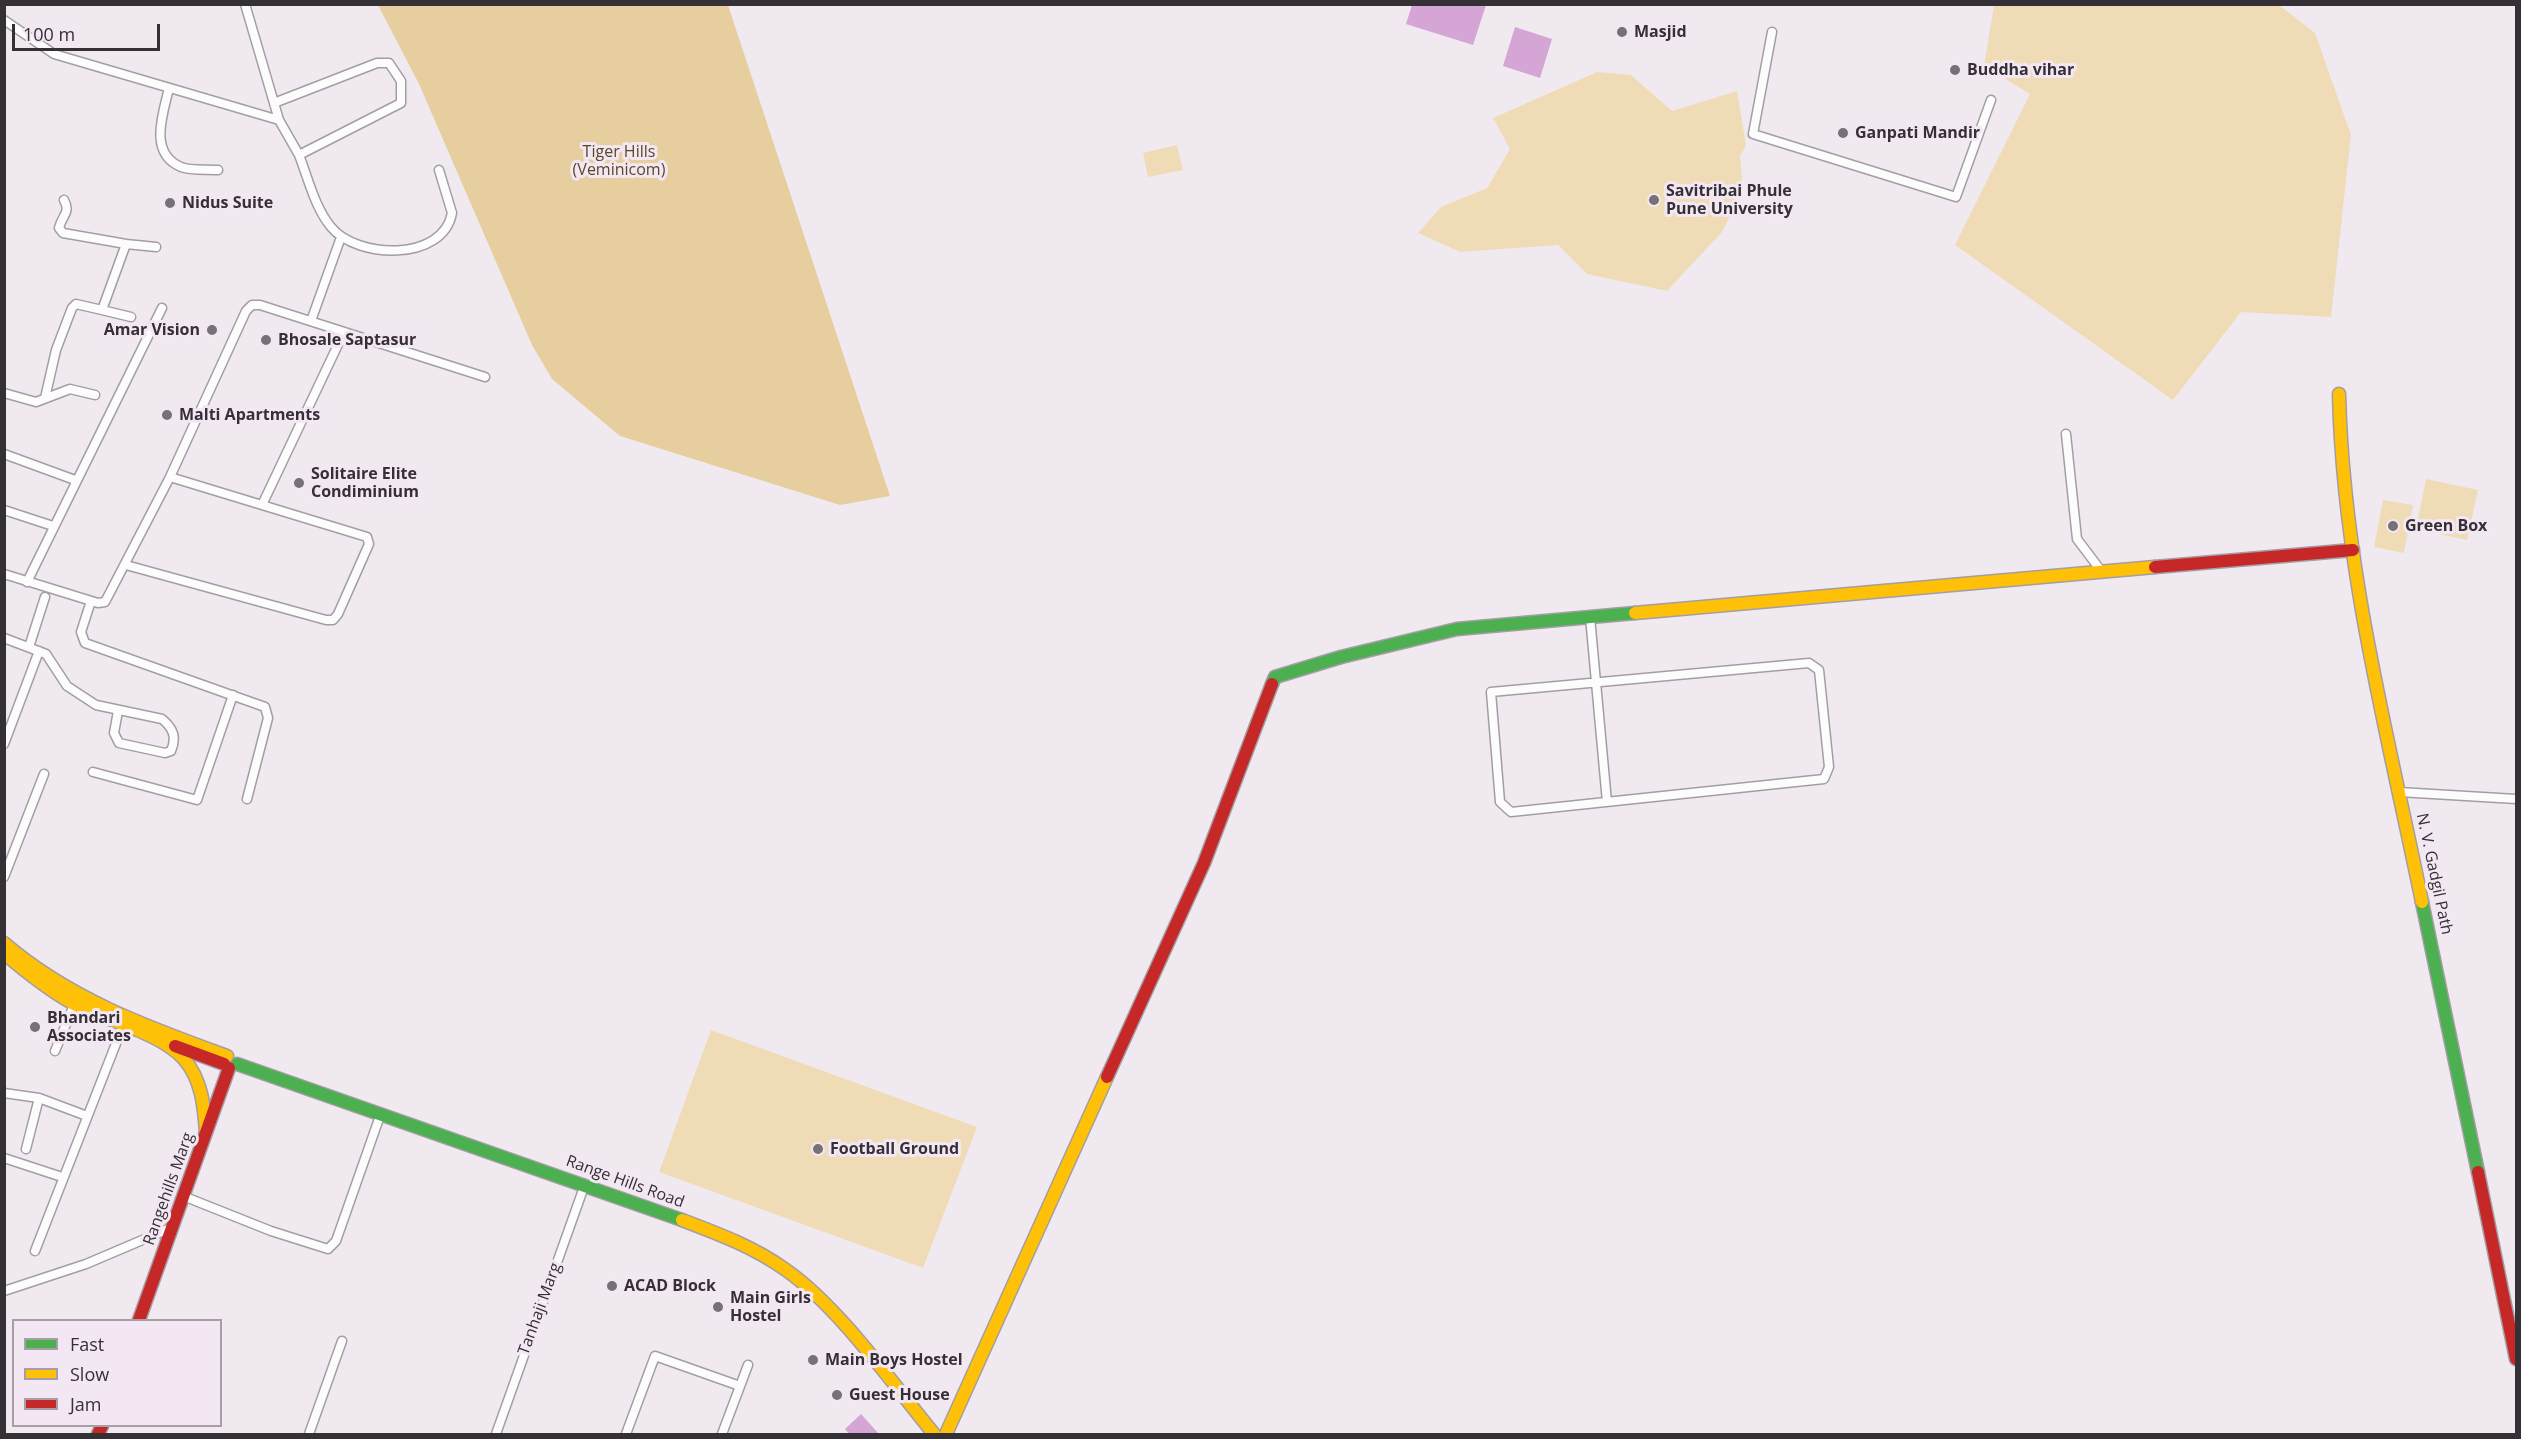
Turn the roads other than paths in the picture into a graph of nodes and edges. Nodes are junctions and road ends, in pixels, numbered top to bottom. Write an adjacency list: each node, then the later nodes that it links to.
1 (245, 4): 6 (street)
2 (4, 20): 4 (street)
3 (1772, 32): 5 (street)
4 (169, 88): 7 (street); 9 (street)
5 (1991, 100)
6 (274, 103): 7 (street); 8 (street)
7 (279, 120): 8 (street)
8 (299, 155): 12 (street)
9 (218, 170)
10 (438, 170): 12 (street)
11 (64, 200): 13 (street)
12 (341, 237): 18 (street)
13 (126, 244): 14 (street); 16 (street)
14 (156, 248)
15 (162, 308): 28 (street)
16 (102, 310): 17 (street); 24 (street)
17 (131, 318)
18 (311, 321): 19 (street); 27 (street)
19 (344, 332): 20 (street); 29 (street)
20 (485, 377)
21 (4, 393): 24 (street)
22 (2339, 394): 32 (street, N. V. Gadgil Path)
23 (95, 395): 24 (street)
24 (45, 398)
25 (2066, 434): 34 (street)
26 (4, 454): 28 (street)
27 (170, 477): 29 (street); 33 (street)
28 (75, 480): 31 (street)
29 (262, 505): 33 (street)
30 (4, 510): 31 (street)
31 (53, 526): 36 (street)
32 (2353, 550): 34 (street); 49 (street, N. V. Gadgil Path)
33 (126, 565): 38 (street)
34 (2103, 572): 39 (street)
35 (4, 574): 36 (street)
36 (27, 582): 38 (street)
37 (45, 597): 41 (street)
38 (91, 601): 44 (street)
39 (1590, 617): 43 (street); 84 (street)
40 (4, 638): 41 (street)
41 (28, 647): 42 (street)
42 (39, 651): 45 (street); 46 (street)
43 (1596, 681): 52 (street); 52 (street); 52 (street)
44 (233, 695): 47 (street); 50 (street)
45 (118, 711): 45 (street)
46 (4, 744)
47 (93, 771)
48 (44, 774): 53 (street)
49 (2399, 792): 51 (street); 76 (street, N. V. Gadgil Path)
50 (248, 799)
51 (2517, 799)
52 (1606, 802)
53 (4, 877)
54 (4, 943): 56 (street)
55 (4, 953): 56 (street)
56 (76, 999): 57 (street); 59 (street)
57 (124, 1023): 58 (street, Range Hills Road); 60 (street); 64 (street)
58 (168, 1044): 60 (street, Range Hills Road); 65 (street)
59 (55, 1051)
60 (229, 1063): 63 (street, Range Hills Road); 65 (street, Rangehills Marg)
61 (4, 1093): 62 (street)
62 (39, 1098): 64 (street); 66 (street)
63 (381, 1113): 69 (street, Range Hills Road); 70 (street)
64 (87, 1116): 68 (street)
65 (206, 1132): 70 (street, Rangehills Marg)
66 (26, 1149)
67 (4, 1158): 68 (street)
68 (62, 1177): 72 (street)
69 (585, 1184): 80 (street, Tanhaji Marg); 83 (street, Range Hills Road)
70 (183, 1196): 71 (street, Rangehills Marg)
71 (172, 1227): 73 (street); 74 (street, Rangehills Marg)
72 (35, 1251)
73 (4, 1292)
74 (139, 1319)
75 (342, 1341): 79 (street)
76 (2517, 1359)
77 (748, 1365): 78 (street)
78 (740, 1386): 81 (street); 82 (street)
79 (309, 1434)
80 (496, 1434)
81 (626, 1434)
82 (722, 1434)
83 (934, 1434)
84 (946, 1434)

